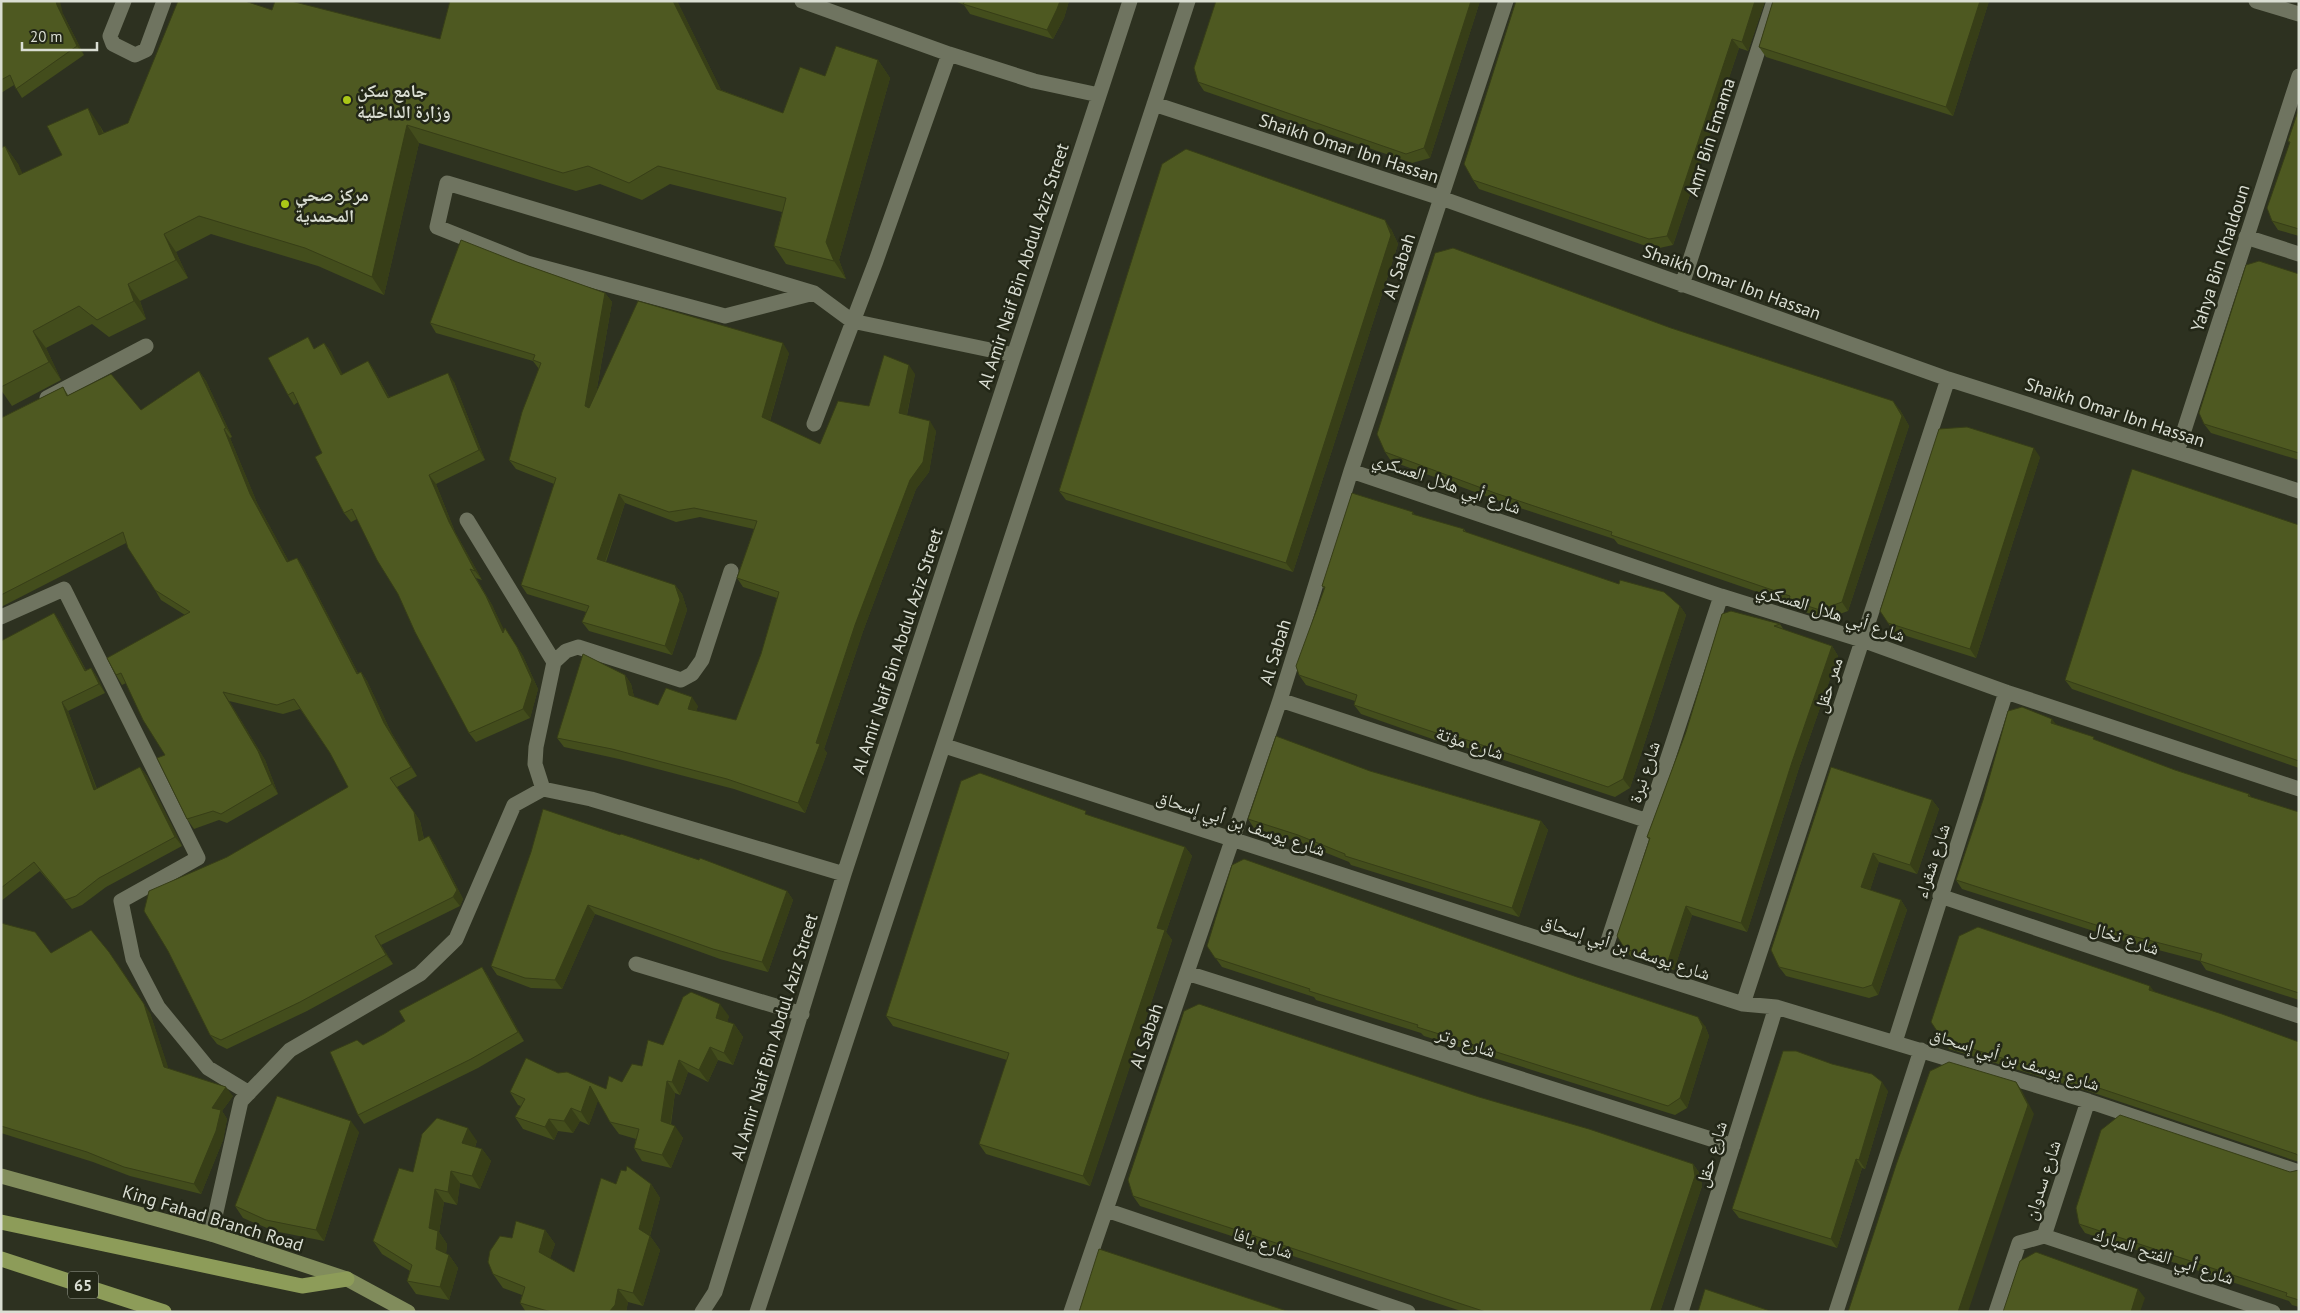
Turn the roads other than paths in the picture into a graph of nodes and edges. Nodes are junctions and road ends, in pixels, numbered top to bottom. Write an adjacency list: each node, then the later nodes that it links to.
1 (124, 1): 2 (street)
2 (164, 1)
3 (802, 1): 9 (street)
4 (1130, 1): 13 (street, Al Amir Naif Bin Abdul Aziz Street)
5 (1188, 1): 14 (street)
6 (1506, 1): 15 (street, Al Sabah)
7 (1774, 1): 18 (street, Amr Bin Emama)
8 (2261, 2): 10 (street)
9 (838, 7): 11 (street)
10 (2299, 14)
11 (948, 54): 13 (street); 20 (street)
12 (2299, 76): 16 (street, Yahya Bin Khaldoun)
13 (1099, 95): 22 (street, Al Amir Naif Bin Abdul Aziz Street)
14 (1154, 104): 15 (street, Shaikh Omar Ibn Hassan); 37 (street)
15 (1441, 198): 18 (street, Shaikh Omar Ibn Hassan); 27 (street, Al Sabah)
16 (2246, 237): 17 (street); 26 (street, Yahya Bin Khaldoun)
17 (2299, 254)
18 (1682, 285): 23 (street, Shaikh Omar Ibn Hassan)
19 (814, 293): 19 (street); 20 (street)
20 (852, 321): 22 (street); 25 (street)
21 (146, 346): 24 (street)
22 (1014, 355): 42 (street, Al Amir Naif Bin Abdul Aziz Street)
23 (1948, 379): 26 (street, Shaikh Omar Ibn Hassan); 33 (street, ممر حقل)
24 (35, 404)
25 (814, 424)
26 (2177, 452): 28 (street, Shaikh Omar Ibn Hassan)
27 (1351, 470): 31 (street, شارع أبي هلال العسكري); 36 (street, Al Sabah)
28 (2299, 491)
29 (467, 520): 34 (street)
30 (732, 571): 34 (street)
31 (1721, 596): 33 (street, شارع أبي هلال العسكري); 40 (street, شارع نبرة)
32 (1, 617): 53 (street)
33 (1862, 640): 35 (street, شارع أبي هلال العسكري); 47 (street, ممر حقل)
34 (554, 662): 38 (street)
35 (2006, 692): 39 (street, شارع أبي هلال العسكري); 43 (street, شارع شقراء)
36 (1280, 700): 40 (street, شارع مؤتة); 41 (street, Al Sabah)
37 (945, 746): 41 (street, شارع يوسف بن أبي إسحاق); 64 (street)
38 (543, 789): 42 (street); 53 (street)
39 (2299, 789)
40 (1648, 822): 44 (street, شارع نبرة)
41 (1233, 840): 44 (street, شارع يوسف بن أبي إسحاق); 46 (street, Al Sabah)
42 (844, 874): 49 (street, Al Amir Naif Bin Abdul Aziz Street)
43 (1940, 896): 50 (street, شارع نخال); 51 (street, شارع شقراء)
44 (1602, 959): 47 (street, شارع يوسف بن أبي إسحاق)
45 (636, 964): 49 (street)
46 (1187, 974): 55 (street, شارع وتر); 58 (street, Al Sabah)
47 (1743, 1004): 48 (street, شارع يوسف بن أبي إسحاق)
48 (1776, 1007): 51 (street, شارع يوسف بن أبي إسحاق); 55 (street, شارع حقل)
49 (802, 1014): 65 (street, Al Amir Naif Bin Abdul Aziz Street)
50 (2299, 1016)
51 (1895, 1042): 52 (street, شارع يوسف بن أبي إسحاق)
52 (1921, 1050): 54 (street, شارع يوسف بن أبي إسحاق); 75 (street)
53 (249, 1093): 60 (street)
54 (2088, 1100): 56 (street, شارع يوسف بن أبي إسحاق); 61 (street, شارع سدوان)
55 (1733, 1146): 74 (street, شارع حقل)
56 (2299, 1172)
57 (1, 1176): 60 (main road, King Fahad Branch Road)
58 (1106, 1210): 72 (street, Al Sabah); 73 (street, شارع يافا)
59 (1, 1222): 63 (highway)
60 (211, 1234): 63 (main road, King Fahad Branch Road)
61 (2044, 1236): 76 (street, شارع سدوان); 77 (street, شارع أبي الفتح المبارك)
62 (1, 1259): 66 (highway, 65)
63 (347, 1279): 67 (main road, King Fahad Branch Road)
64 (765, 1283): 70 (street); 71 (street)
65 (715, 1292): 68 (street, Al Amir Naif Bin Abdul Aziz Street); 69 (street)
66 (164, 1312)
67 (408, 1312)
68 (702, 1312)
69 (711, 1312)
70 (752, 1312)
71 (758, 1312)
72 (1072, 1312)
73 (1408, 1312)
74 (1681, 1312)
75 (1836, 1312)
76 (1996, 1312)
77 (2273, 1312)

